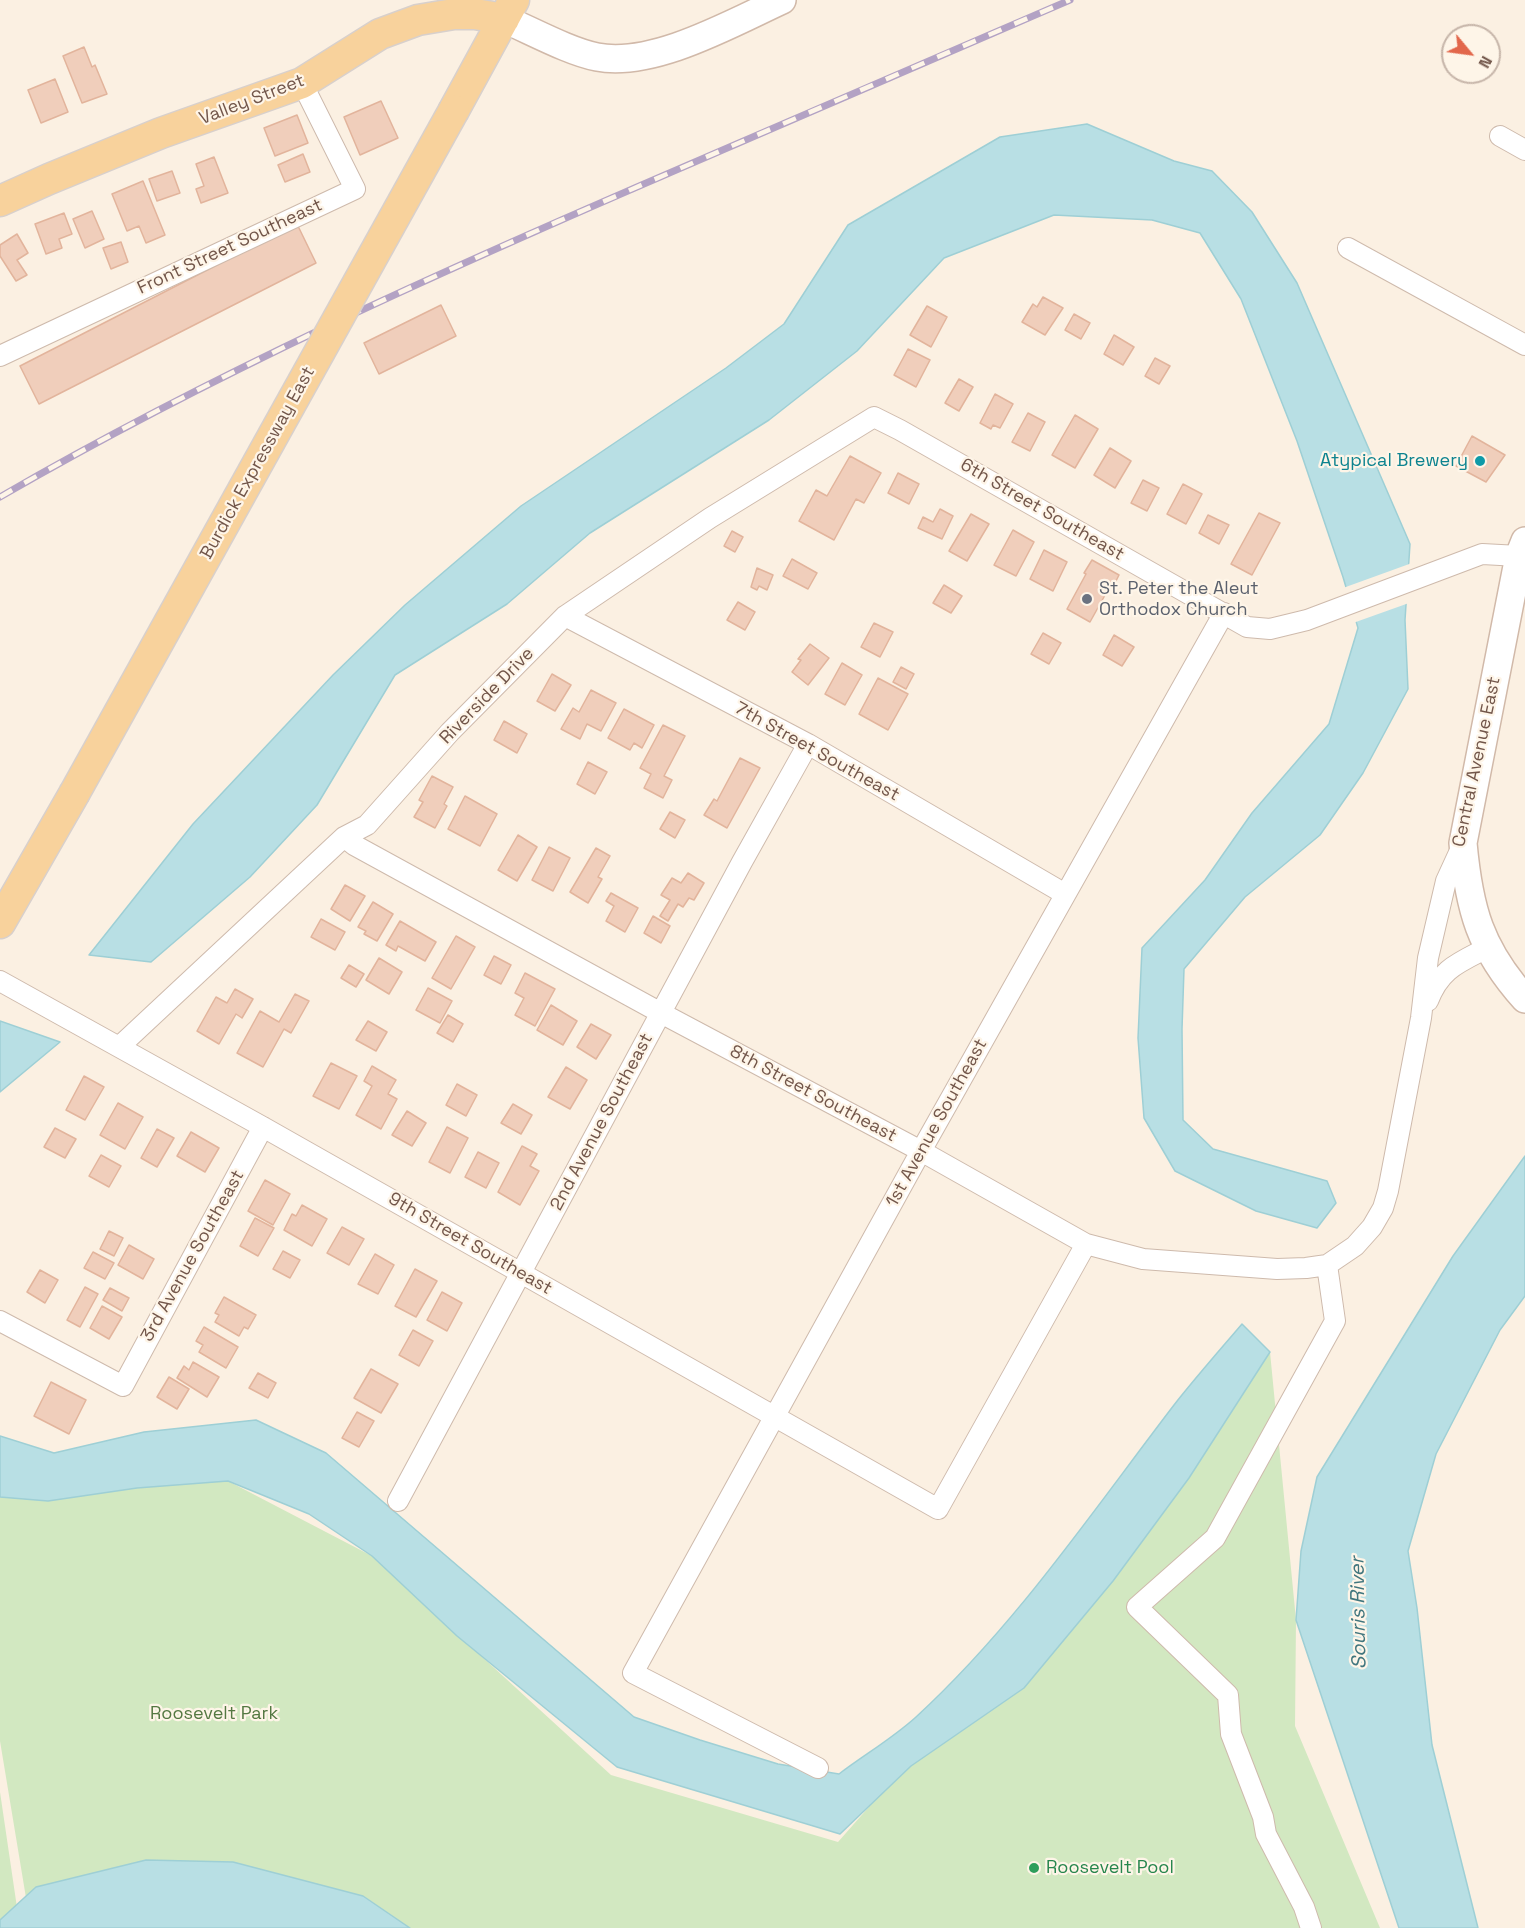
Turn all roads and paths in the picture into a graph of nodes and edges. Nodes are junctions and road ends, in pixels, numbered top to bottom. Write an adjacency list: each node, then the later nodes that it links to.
1 (782, 0): 2 (street)
2 (509, 9): 3 (main road, Valley Street); 18 (main road, Burdick Expressway East, bridge)
3 (302, 83): 6 (main road, Valley Street); 9 (street, Front Street Southeast)
4 (1500, 136): 5 (street)
5 (1525, 150)
6 (0, 201)
7 (1348, 248): 8 (street)
8 (1525, 345)
9 (0, 357)
10 (900, 430): 12 (street, 6th Street Southeast); 13 (street, Riverside Drive)
11 (1522, 548): 12 (street, 6th Street Southeast); 16 (street, Central Avenue East)
12 (1224, 613): 17 (street, 1st Avenue Southeast)
13 (565, 616): 14 (street, 7th Street Southeast); 15 (street, Riverside Drive)
14 (808, 744): 17 (street, 7th Street Southeast); 22 (street, 2nd Avenue Southeast)
15 (344, 837): 22 (street, 8th Street Southeast); 24 (street, Riverside Drive)
16 (1463, 843): 19 (street); 23 (street, Central Avenue East)
17 (1065, 894): 26 (street, 1st Avenue Southeast)
18 (0, 923)
19 (1487, 948): 21 (street); 23 (street, Central Avenue East)
20 (0, 981): 24 (street, 9th Street Southeast)
21 (1525, 999)
22 (661, 1012): 26 (street, 8th Street Southeast); 30 (street, 2nd Avenue Southeast)
23 (1421, 1018): 28 (street, Central Avenue East)
24 (120, 1046): 25 (street, 9th Street Southeast)
25 (263, 1127): 30 (street, 9th Street Southeast); 31 (street, 3rd Avenue Southeast)
26 (921, 1151): 27 (street, 8th Street Southeast); 32 (street, 1st Avenue Southeast)
27 (1086, 1244): 29 (street, 8th Street Southeast); 32 (street, 9th Street Southeast)
28 (1327, 1265): 29 (street, Central Avenue East); 35 (street)
29 (1306, 1268)
30 (521, 1273): 32 (street, 9th Street Southeast); 33 (street, 2nd Avenue Southeast)
31 (0, 1322)
32 (774, 1416): 34 (street, 1st Avenue Southeast)
33 (398, 1501)
34 (818, 1768)
35 (1311, 1928)

